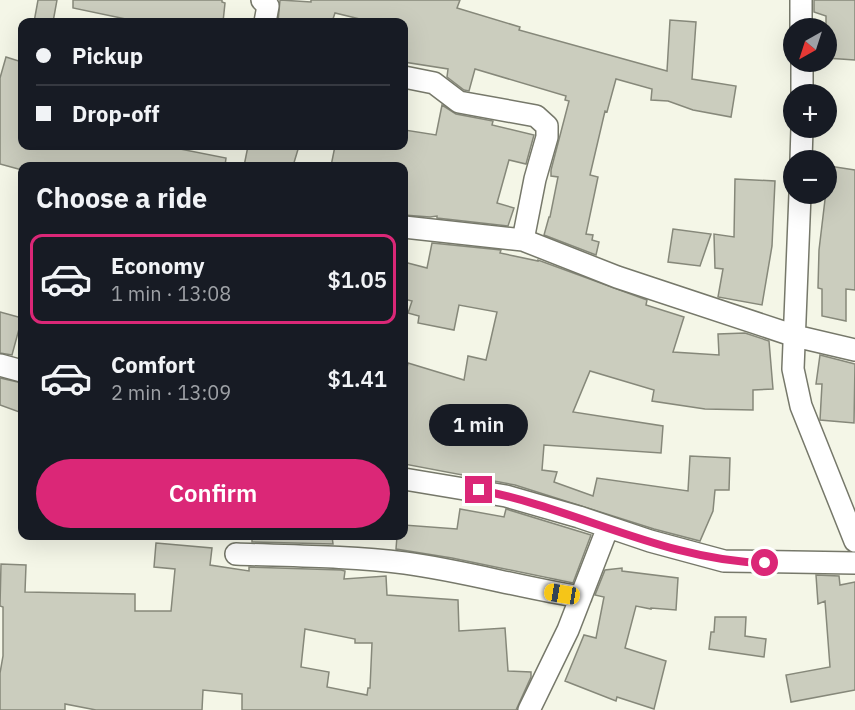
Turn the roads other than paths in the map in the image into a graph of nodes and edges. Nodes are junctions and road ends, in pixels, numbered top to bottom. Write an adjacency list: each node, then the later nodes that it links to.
1 (262, 0): 3 (street)
2 (801, 0): 4 (street)
3 (266, 18)
4 (801, 18)
5 (408, 78): 8 (street)
6 (800, 204): 9 (street)
7 (408, 227): 8 (street)
8 (523, 240): 9 (street)
9 (795, 336): 10 (street); 15 (street)
10 (855, 350)
11 (0, 365): 12 (street)
12 (18, 370)
13 (408, 480): 14 (street)
14 (608, 527): 17 (street); 18 (street)
15 (855, 541)
16 (236, 554): 18 (street)
17 (855, 563)
18 (581, 597): 19 (street)
19 (529, 710)

